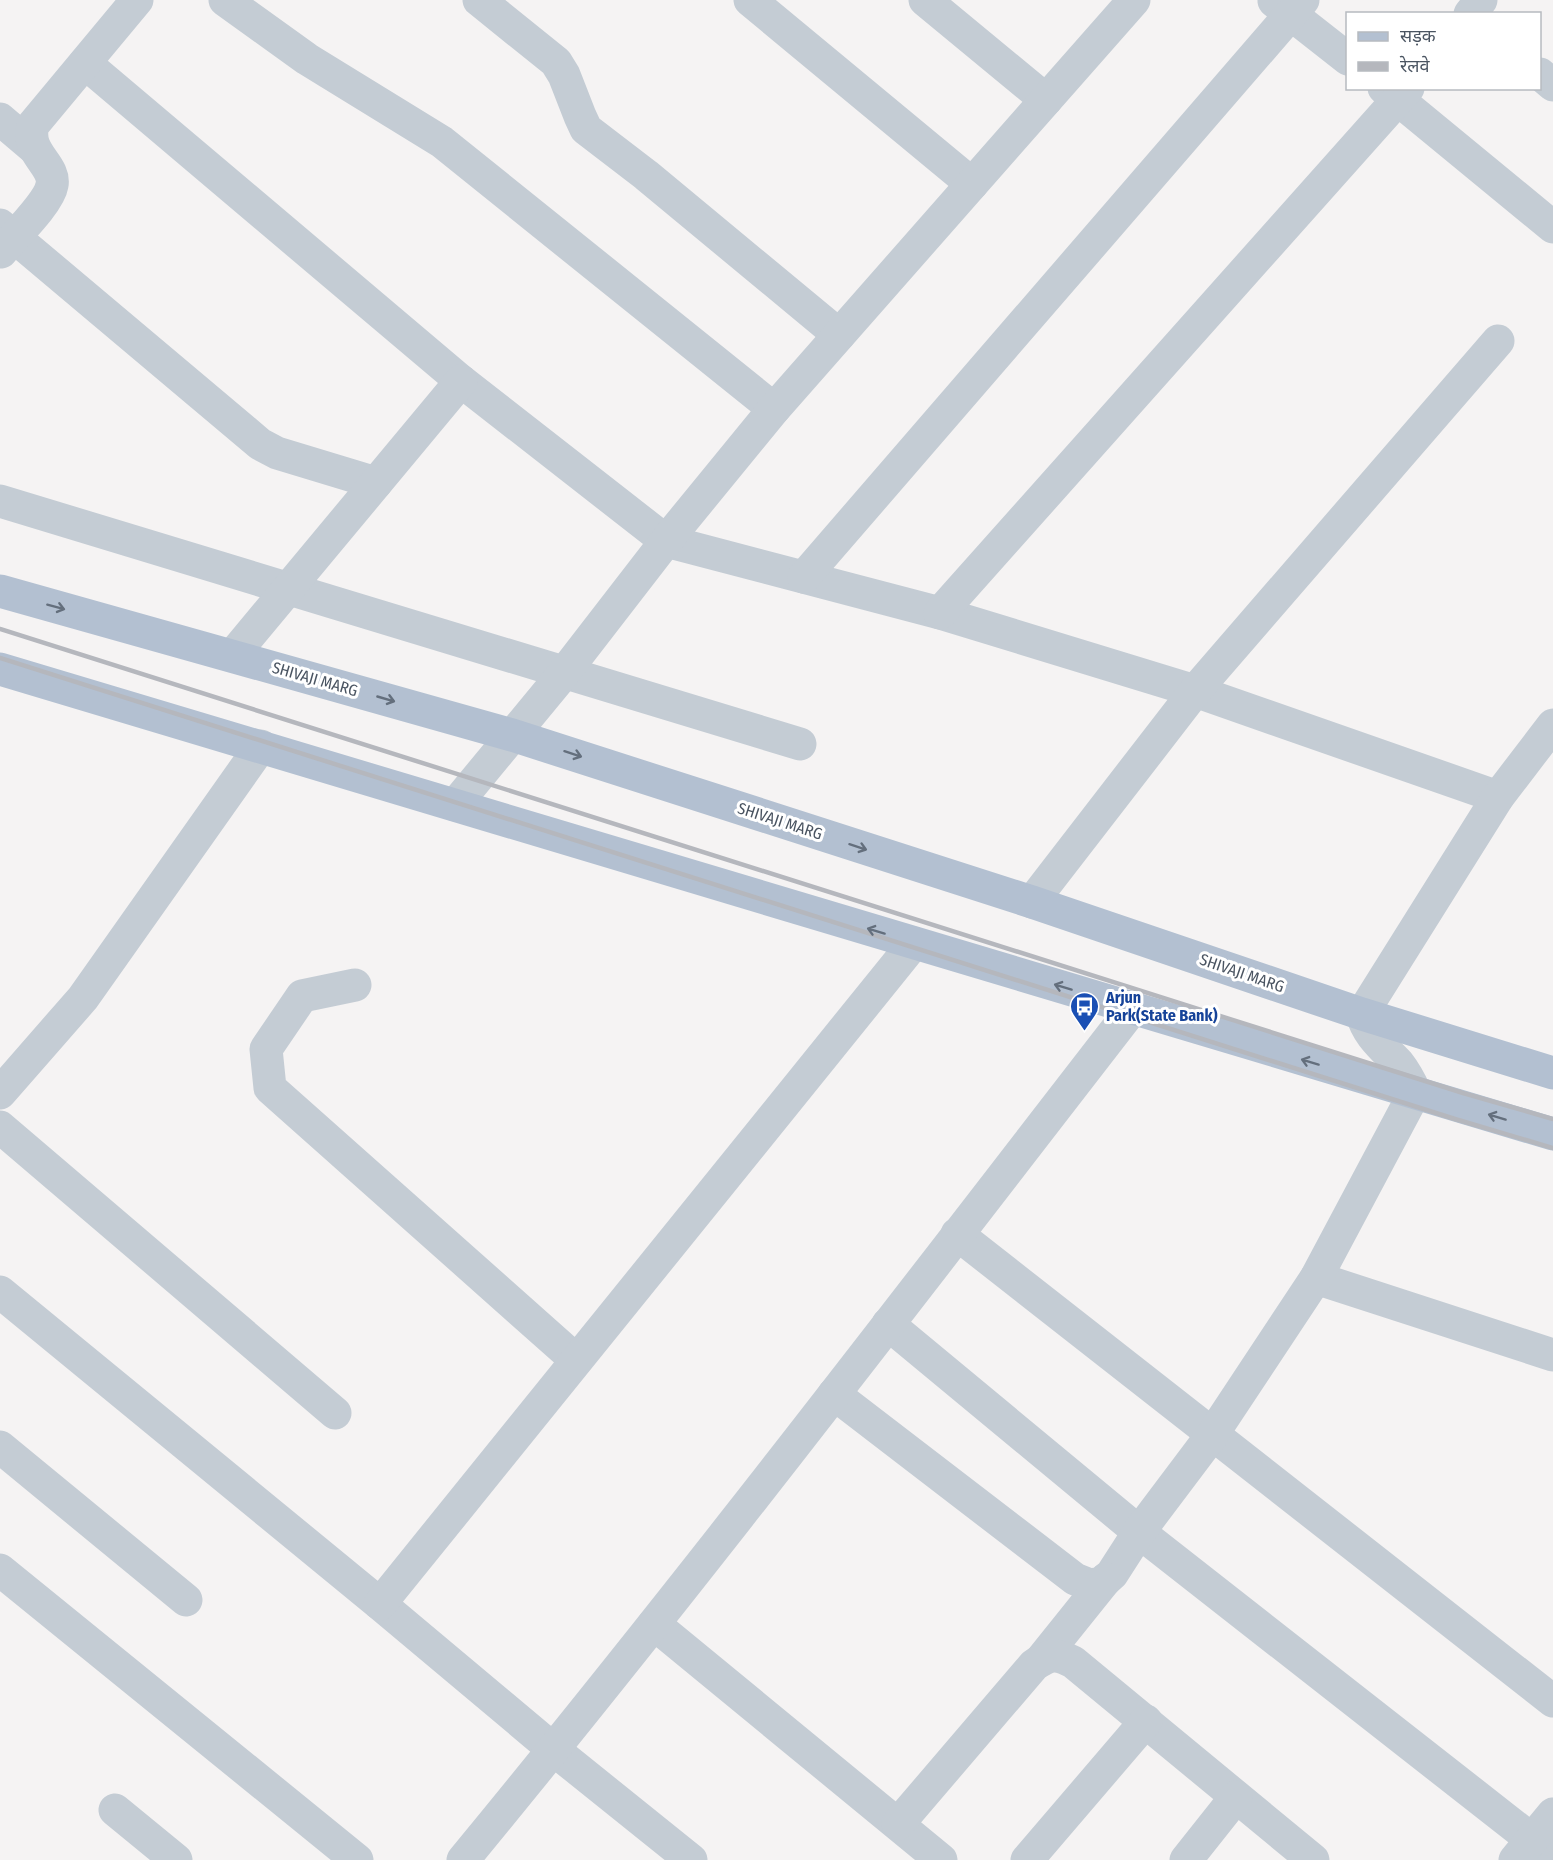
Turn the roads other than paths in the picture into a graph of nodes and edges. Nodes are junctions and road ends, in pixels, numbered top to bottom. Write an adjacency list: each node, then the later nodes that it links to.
1 (137, 0): 11 (street)
2 (225, 0): 24 (street)
3 (479, 0): 21 (street)
4 (750, 0): 18 (street)
5 (925, 0): 15 (street)
6 (1134, 0): 15 (street)
7 (1481, 0): 9 (street)
8 (1289, 4): 10 (street); 28 (street)
9 (1472, 12)
10 (1346, 58)
11 (85, 63): 17 (street); 23 (street)
12 (1541, 76): 13 (street)
13 (1553, 85)
14 (1396, 92): 19 (street); 31 (street)
15 (1046, 100): 18 (street)
16 (0, 118): 17 (street)
17 (34, 147): 20 (street)
18 (972, 184): 21 (street)
19 (1553, 227)
20 (4, 238): 25 (street)
21 (838, 334): 24 (street)
22 (1498, 341): 35 (street)
23 (461, 381): 25 (street); 27 (street)
24 (774, 409): 27 (street)
25 (376, 483): 29 (street)
26 (0, 501): 29 (street)
27 (666, 541): 28 (street); 34 (street)
28 (804, 577): 31 (street)
29 (287, 589): 32 (street); 34 (street)
30 (0, 591): 32 (main road, SHIVAJI MARG, one-way to 32)
31 (939, 613): 35 (street)
32 (233, 656): 37 (main road, SHIVAJI MARG, one-way to 37)
33 (0, 669): 39 (main road)
34 (564, 673): 37 (street); 38 (street)
35 (1195, 691): 40 (street); 42 (street)
36 (1553, 725): 40 (street)
37 (513, 735): 41 (street); 42 (main road, SHIVAJI MARG, one-way to 42)
38 (800, 744)
39 (261, 746): 41 (main road); 49 (street)
40 (1498, 797): 46 (street)
41 (455, 805): 43 (main road, one-way to 41)
42 (1032, 903): 46 (main road, SHIVAJI MARG)
43 (914, 943): 45 (main road, one-way to 43); 57 (street)
44 (355, 986): 57 (street)
45 (1133, 1008): 48 (main road, one-way to 45); 52 (street)
46 (1362, 1014): 47 (main road, SHIVAJI MARG); 48 (street)
47 (1553, 1074)
48 (1415, 1092): 51 (main road, one-way to 48); 53 (street)
49 (0, 1093)
50 (0, 1127): 59 (street)
51 (1553, 1134)
52 (957, 1234): 55 (street); 60 (street)
53 (1316, 1278): 56 (street); 60 (street)
54 (0, 1292): 66 (street)
55 (888, 1324): 58 (street); 62 (street)
56 (1553, 1355)
57 (576, 1360): 66 (street)
58 (834, 1394): 64 (street); 67 (street)
59 (335, 1413)
60 (1212, 1435): 62 (street); 69 (street)
61 (0, 1447): 65 (street)
62 (1139, 1532): 64 (street); 76 (street)
63 (0, 1570): 78 (street)
64 (1106, 1579): 68 (street)
65 (186, 1600)
66 (380, 1604): 71 (street)
67 (654, 1624): 71 (street); 75 (street)
68 (1041, 1660): 70 (street); 75 (street)
69 (1553, 1701)
70 (1146, 1721): 72 (street); 82 (street)
71 (554, 1750): 79 (street); 80 (street)
72 (1236, 1797): 83 (street); 84 (street)
73 (115, 1810): 77 (street)
74 (1553, 1814): 76 (street)
75 (898, 1824): 81 (street)
76 (1533, 1853)
77 (176, 1860)
78 (357, 1860)
79 (463, 1860)
80 (691, 1860)
81 (941, 1860)
82 (1027, 1860)
83 (1186, 1860)
84 (1313, 1860)

